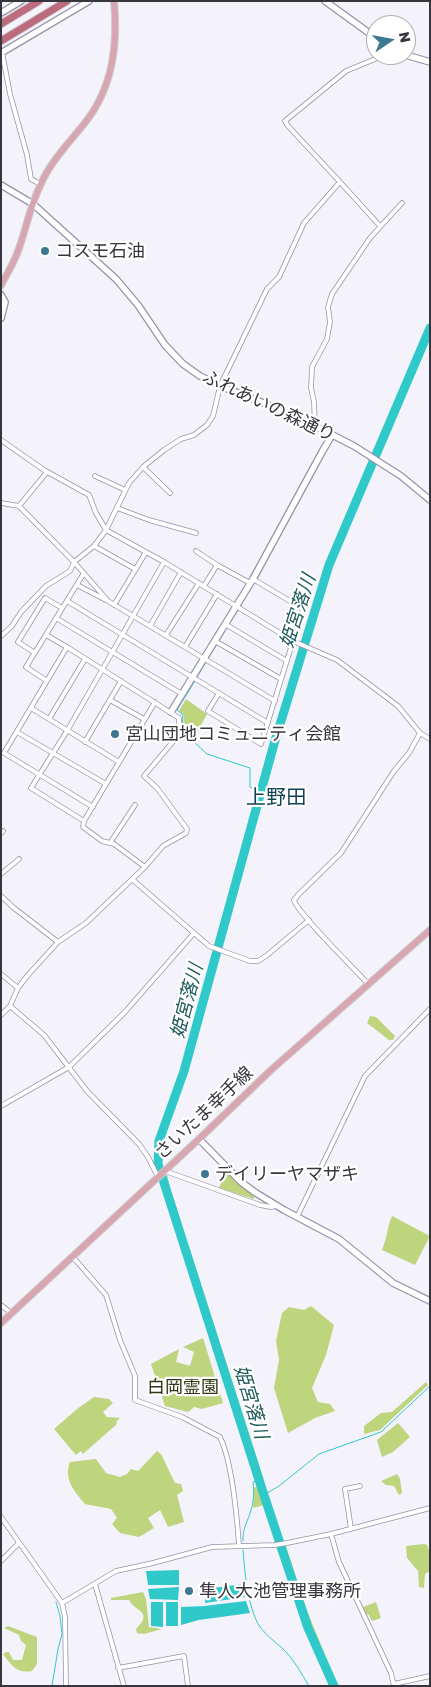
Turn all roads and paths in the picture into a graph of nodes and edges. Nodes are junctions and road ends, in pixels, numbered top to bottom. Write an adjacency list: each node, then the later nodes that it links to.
1 (21, 1): 7 (street)
2 (39, 1): 8 (highway)
3 (67, 1): 10 (highway)
4 (89, 1): 11 (street)
5 (114, 1): 16 (main road)
6 (325, 1): 9 (street)
7 (1, 13)
8 (1, 24)
9 (366, 31)
10 (1, 41)
11 (2, 53): 16 (street)
12 (416, 58): 13 (street)
13 (430, 62)
14 (366, 63): 15 (street)
15 (340, 182): 20 (street); 24 (street)
16 (40, 184): 19 (main road)
17 (1, 185): 19 (street, ふれあいの森通り)
18 (402, 203): 20 (street)
19 (33, 204): 21 (main road); 24 (street, ふれあいの森通り)
20 (380, 226): 25 (street)
21 (1, 285)
22 (1, 295): 23 (street)
23 (1, 318)
24 (220, 386): 25 (street, ふれあいの森通り); 28 (street)
25 (315, 426): 26 (street, ふれあいの森通り)
26 (332, 435): 33 (street, ふれあいの森通り); 48 (street)
27 (1, 440): 29 (street)
28 (143, 467): 31 (street); 32 (street)
29 (48, 472): 35 (street); 37 (street)
30 (95, 476): 31 (street)
31 (125, 490): 36 (street)
32 (170, 493)
33 (430, 500)
34 (1, 503): 35 (street)
35 (19, 506): 42 (street)
36 (117, 508): 37 (street); 38 (street)
37 (106, 530): 39 (street); 41 (street)
38 (196, 533)
39 (94, 546): 42 (street); 45 (street)
40 (196, 551): 44 (street)
41 (146, 552): 43 (street); 45 (street)
42 (74, 562): 47 (street); 65 (street)
43 (164, 562): 46 (street); 58 (street)
44 (217, 565): 48 (street); 51 (street)
45 (135, 569): 55 (street)
46 (182, 572): 49 (street); 61 (street)
47 (84, 573): 50 (street); 53 (street)
48 (251, 581): 56 (street); 67 (street)
49 (199, 583): 51 (street); 64 (street)
50 (77, 585): 53 (street); 54 (street)
51 (204, 586): 52 (street)
52 (217, 594): 56 (street); 69 (street)
53 (108, 601): 55 (street)
54 (67, 602): 57 (street); 62 (street)
55 (114, 604): 58 (street)
56 (236, 606): 60 (street); 67 (street)
57 (62, 608): 59 (street); 71 (street)
58 (133, 615): 61 (street); 62 (street)
59 (56, 618): 63 (street); 70 (street)
60 (225, 624): 66 (street); 74 (street)
61 (150, 626): 64 (street)
62 (122, 634): 70 (street); 76 (street)
63 (46, 635): 68 (street); 71 (street)
64 (166, 635): 69 (street)
65 (1, 636)
66 (215, 641): 72 (street); 77 (street)
67 (295, 641): 74 (street); 92 (street)
68 (67, 647): 73 (street); 78 (street)
69 (185, 647): 72 (street)
70 (112, 652): 75 (street); 81 (street)
71 (36, 653): 78 (street)
72 (204, 658): 76 (street); 83 (street)
73 (85, 659): 75 (street); 87 (street)
74 (287, 661): 77 (street)
75 (102, 669): 79 (street); 90 (street)
76 (192, 677): 80 (street); 81 (street)
77 (282, 679): 83 (street)
78 (47, 681): 85 (street)
79 (121, 681): 82 (street); 84 (street)
80 (219, 693): 89 (street); 89 (street)
81 (182, 694): 86 (street)
82 (110, 700): 88 (street); 94 (street)
83 (275, 701): 89 (street)
84 (155, 702): 86 (street); 88 (street)
85 (31, 708): 87 (street); 91 (street)
86 (171, 712): 104 (street)
87 (48, 719): 90 (street)
88 (144, 719): 96 (street)
89 (268, 723)
90 (67, 731): 94 (street); 95 (street)
91 (17, 732): 95 (street); 97 (street)
92 (420, 733): 93 (street); 108 (street)
93 (430, 739)
94 (85, 742): 96 (street)
95 (53, 752): 97 (street); 98 (street)
96 (119, 762): 98 (street)
97 (39, 775): 100 (street); 101 (street)
98 (106, 784): 100 (street)
99 (135, 805): 102 (street)
100 (93, 807): 101 (street)
101 (84, 821): 102 (street)
102 (110, 843): 104 (street)
103 (19, 859): 105 (street)
104 (145, 867): 106 (street)
105 (1, 874)
106 (133, 880): 110 (street); 111 (street)
107 (1, 896): 111 (street)
108 (309, 920): 110 (street); 113 (street)
109 (430, 930): 113 (main road, さいたま幸手線)
110 (194, 933): 118 (street)
111 (58, 942): 114 (street)
112 (1, 974): 114 (street)
113 (368, 984): 120 (main road, さいたま幸手線)
114 (18, 988): 115 (street)
115 (10, 1006): 117 (street); 118 (street)
116 (430, 1009): 124 (street)
117 (1, 1015)
118 (69, 1067): 119 (street); 122 (street)
119 (1, 1106)
120 (199, 1140): 121 (main road, さいたま幸手線); 123 (street)
121 (166, 1170): 122 (main road, さいたま幸手線); 123 (street)
122 (158, 1177): 125 (main road, さいたま幸手線)
123 (278, 1206): 124 (street)
124 (297, 1217): 126 (street)
125 (72, 1256): 128 (main road, さいたま幸手線); 136 (street)
126 (430, 1300)
127 (1, 1305): 128 (street)
128 (11, 1313): 129 (main road, さいたま幸手線)
129 (1, 1323)
130 (360, 1486): 133 (street)
131 (430, 1508): 133 (street)
132 (1, 1517): 135 (street)
133 (350, 1529): 134 (street)
134 (331, 1534): 136 (street); 142 (street)
135 (20, 1544): 137 (street); 139 (street)
136 (239, 1545): 138 (street)
137 (1, 1561)
138 (95, 1584): 139 (street); 140 (street)
139 (62, 1603): 143 (street)
140 (118, 1668): 144 (street); 145 (street)
141 (430, 1676): 142 (street)
142 (394, 1685)
143 (66, 1686)
144 (124, 1686)
145 (188, 1686)

